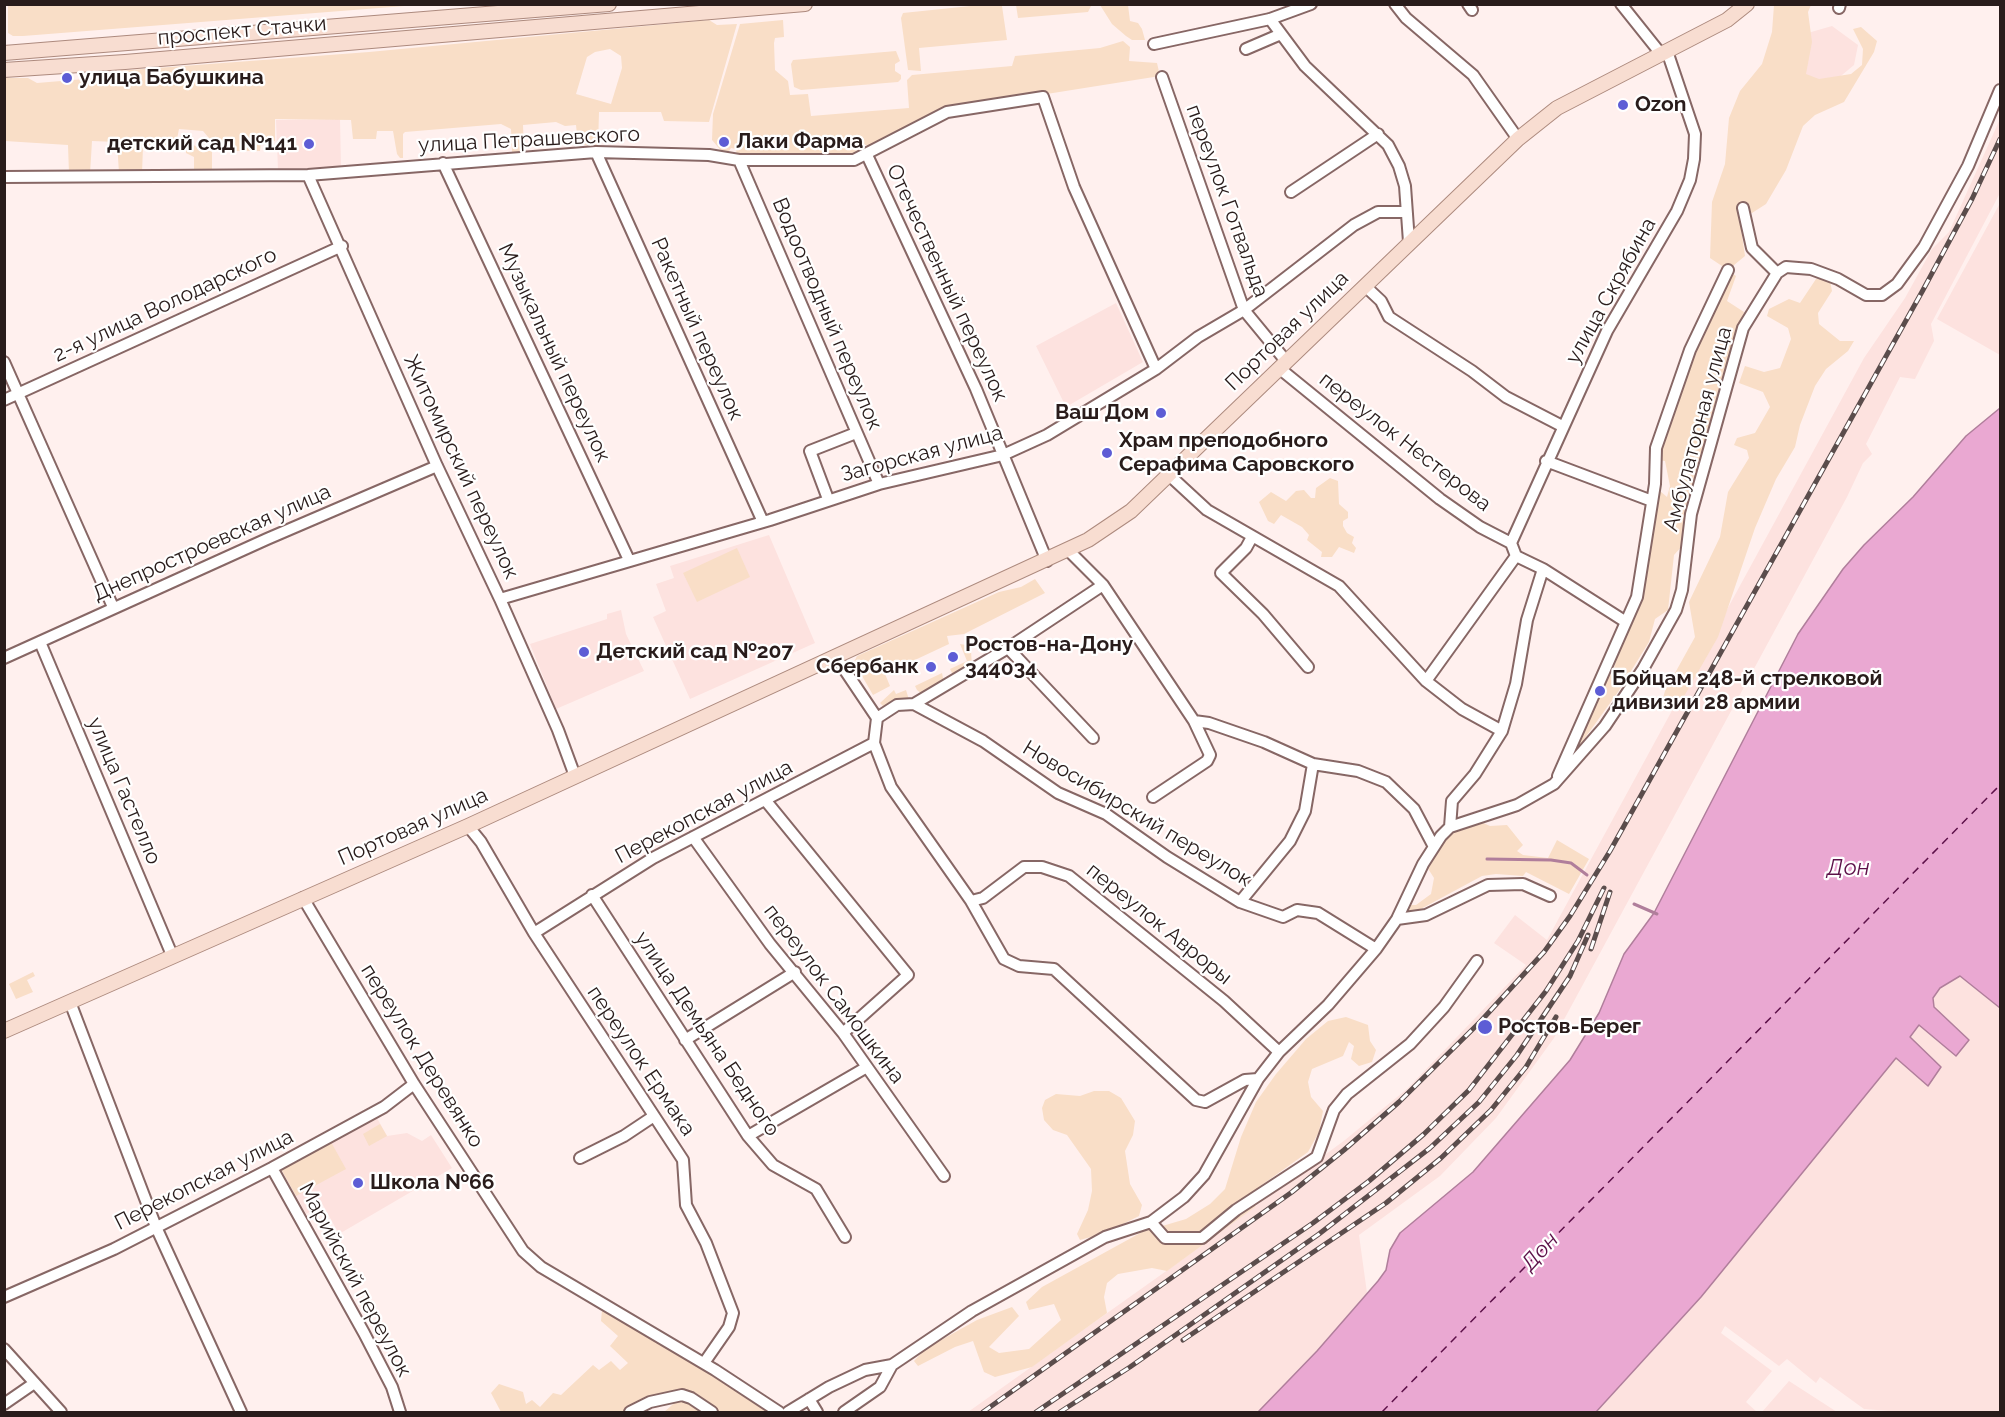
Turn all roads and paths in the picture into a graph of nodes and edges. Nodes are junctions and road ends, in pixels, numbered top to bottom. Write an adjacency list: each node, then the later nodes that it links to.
1 (609, 4): 11 (main road, проспект Стачки)
2 (805, 4): 13 (main road, проспект Стачки)
3 (1311, 4): 7 (street)
4 (1395, 4): 17 (street)
5 (1621, 4): 12 (street)
6 (1747, 4): 12 (main road, Портовая улица)
7 (1270, 19): 8 (street); 9 (street)
8 (1281, 34): 10 (street); 16 (street)
9 (1154, 44)
10 (1246, 49)
11 (4, 53)
12 (1664, 53): 17 (main road, Портовая улица); 38 (street, улица Скрябина)
13 (4, 70)
14 (1162, 77): 32 (street, переулок Готвальда)
15 (2001, 90): 30 (street)
16 (1378, 134): 24 (street); 26 (street)
17 (1518, 139): 27 (main road, Портовая улица)
18 (596, 152): 20 (street, улица Петрашевского); 21 (street, улица Петрашевского); 47 (street, Ракетный переулок)
19 (867, 155): 20 (street, улица Петрашевского); 35 (street, улица Петрашевского); 40 (street, Отечественный переулок)
20 (739, 160): 39 (street, Водоотводный переулок)
21 (443, 163): 22 (street, улица Петрашевского); 52 (street, Музыкальный переулок)
22 (308, 175): 23 (street, улица Петрашевского); 28 (street, Житомирский переулок)
23 (4, 177)
24 (1291, 192)
25 (1743, 207): 30 (street)
26 (1406, 212): 27 (street); 32 (street, Загорская улица)
27 (1409, 242): 31 (main road, Портовая улица)
28 (342, 246): 36 (street, 2-я улица Володарского); 42 (street, Житомирский переулок)
29 (1728, 270): 46 (street, Амбулаторная улица)
30 (1777, 273): 73 (street, Амбулаторная улица)
31 (1365, 286): 34 (main road, Портовая улица); 38 (street)
32 (1244, 310): 34 (street, переулок Готвальда); 35 (street, Загорская улица)
33 (4, 362): 36 (street)
34 (1283, 365): 43 (main road, Портовая улица); 49 (street, переулок Нестерова)
35 (1156, 369): 40 (street, Загорская улица)
36 (19, 393): 37 (street, 2-я улица Володарского); 57 (street)
37 (4, 400)
38 (1562, 426): 41 (street, улица Скрябина)
39 (856, 433): 44 (street, Водоотводный переулок); 45 (street)
40 (1003, 455): 44 (street, Загорская улица); 53 (street, Отечественный переулок)
41 (1546, 461): 46 (street); 49 (street, улица Скрябина)
42 (437, 466): 56 (street, Житомирский переулок); 57 (street, Днепростроевская улица)
43 (1168, 474): 48 (street); 50 (main road, Портовая улица)
44 (879, 484): 45 (street, Загорская улица)
45 (828, 499): 47 (street, Загорская улица)
46 (1652, 501): 58 (street, Амбулаторная улица)
47 (763, 522): 52 (street, Загорская улица)
48 (1252, 537): 63 (street); 64 (street)
49 (1511, 543): 51 (street)
50 (1069, 551): 53 (main road, Портовая улица); 55 (street)
51 (1516, 556): 54 (street); 64 (street)
52 (630, 560): 56 (street, Загорская улица)
53 (1047, 561): 61 (main road, Портовая улица)
54 (1543, 569): 58 (street); 68 (street)
55 (1103, 585): 60 (street); 67 (street)
56 (500, 599): 72 (street, Житомирский переулок)
57 (113, 608): 59 (street, Днепростроевская улица)
58 (1626, 622): 73 (street, Амбулаторная улица)
59 (40, 642): 62 (street, Днепростроевская улица); 88 (street, улица Гастелло)
60 (1008, 648): 65 (street); 69 (street)
61 (836, 657): 66 (street); 72 (main road, Портовая улица)
62 (4, 658)
63 (1308, 667)
64 (1426, 681): 68 (street)
65 (914, 704): 66 (street); 84 (street, Новосибирский переулок)
66 (876, 718): 70 (street)
67 (1194, 721): 71 (street); 74 (street)
68 (1502, 731): 77 (street)
69 (1093, 738)
70 (874, 743): 75 (street, Перекопская улица); 83 (street)
71 (1313, 764): 79 (street); 84 (street)
72 (575, 776): 76 (main road, Портовая улица)
73 (1554, 784): 77 (street, Амбулаторная улица)
74 (1152, 797)
75 (766, 801): 78 (street, Перекопская улица); 93 (street)
76 (468, 826): 82 (main road, Портовая улица); 86 (street, переулок Ермака)
77 (1450, 828): 79 (street, Амбулаторная улица)
78 (693, 837): 80 (street, Перекопская улица); 90 (street, переулок Самошкина)
79 (1433, 845): 85 (street, Амбулаторная улица)
80 (592, 895): 86 (street, Перекопская улица); 94 (street, улица Демьяна Бедного)
81 (1550, 896): 85 (street)
82 (303, 898): 88 (main road, Портовая улица); 98 (street, переулок Деревянко)
83 (971, 901): 95 (street, переулок Авроры); 97 (street)
84 (1240, 902): 87 (street, Новосибирский переулок)
85 (1397, 920): 87 (street, Амбулаторная улица)
86 (534, 933): 99 (street, переулок Ермака)
87 (1376, 949): 95 (street, Амбулаторная улица)
88 (172, 955): 91 (main road, Портовая улица)
89 (1477, 962): 104 (street)
90 (795, 972): 93 (street, переулок Самошкина); 94 (street)
91 (70, 1002): 92 (main road, Портовая улица); 105 (street)
92 (4, 1031)
93 (843, 1033): 96 (street, переулок Самошкина)
94 (685, 1040): 100 (street, улица Демьяна Бедного)
95 (1279, 1052): 97 (street, Амбулаторная улица)
96 (867, 1066): 100 (street); 103 (street, переулок Самошкина)
97 (1258, 1079): 104 (street, Амбулаторная улица)
98 (414, 1084): 102 (street, Перекопская улица); 109 (street, переулок Деревянко)
99 (654, 1116): 101 (street); 109 (street, переулок Ермака)
100 (748, 1136): 106 (street, улица Демьяна Бедного)
101 (580, 1158)
102 (272, 1168): 105 (street, Перекопская улица); 116 (street, Марийский переулок)
103 (944, 1176)
104 (1151, 1222): 110 (street, Амбулаторная улица)
105 (156, 1227): 107 (street, Перекопская улица); 115 (street)
106 (845, 1238)
107 (4, 1297)
108 (4, 1349): 111 (street)
109 (704, 1363): 119 (street, переулок Деревянко)
110 (892, 1365): 112 (street, Амбулаторная улица); 122 (street, Амбулаторная улица)
111 (33, 1384): 113 (street); 114 (street)
112 (809, 1399): 120 (street, Амбулаторная улица); 121 (street)
113 (4, 1404)
114 (61, 1413)
115 (241, 1413)
116 (400, 1413)
117 (630, 1413): 118 (street)
118 (711, 1413)
119 (779, 1413)
120 (788, 1413)
121 (817, 1413)
122 (843, 1413)

